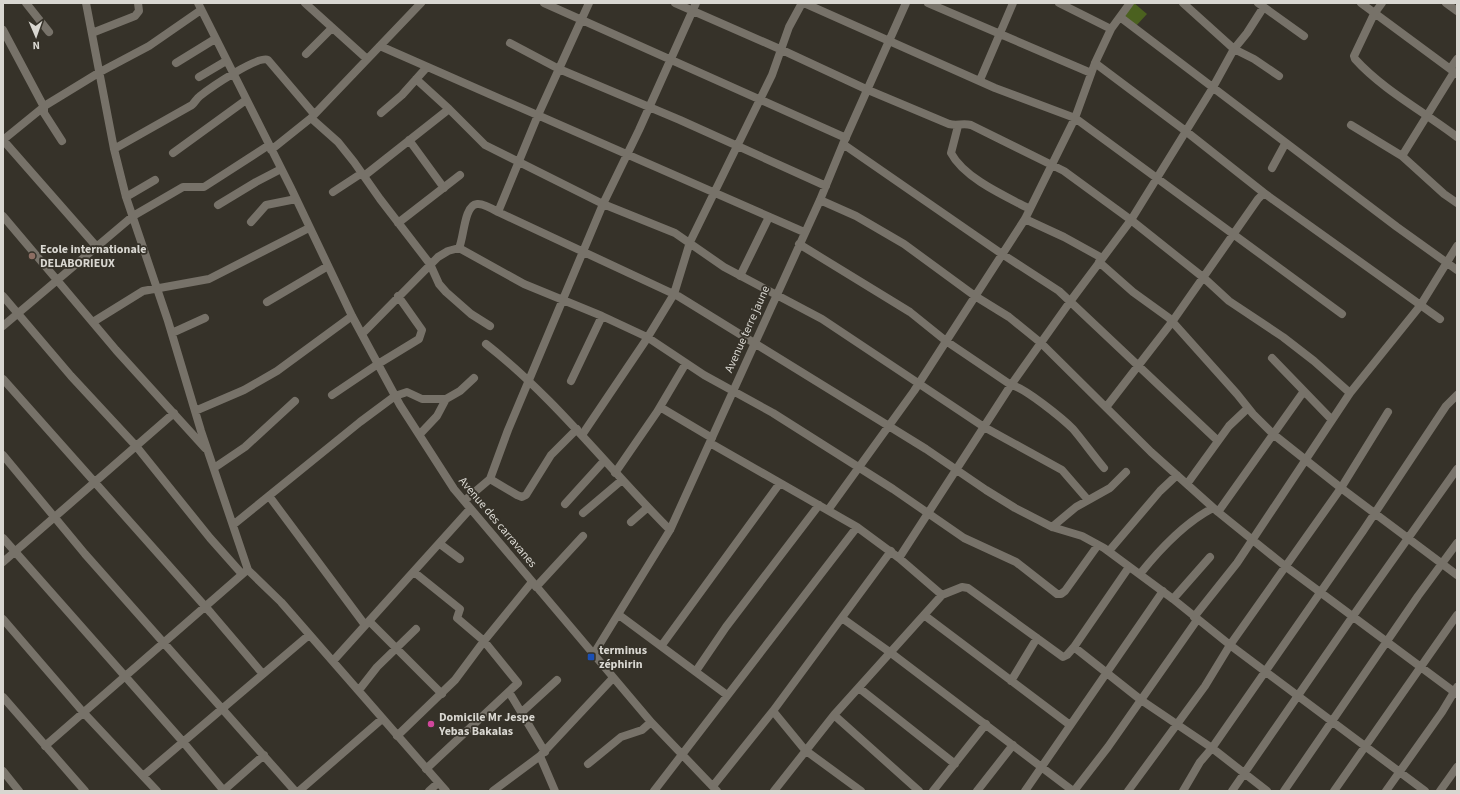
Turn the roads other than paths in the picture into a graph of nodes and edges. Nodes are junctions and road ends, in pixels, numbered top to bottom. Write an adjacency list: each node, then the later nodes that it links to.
1 (26, 3): 29 (street)
2 (86, 3): 30 (street)
3 (138, 3): 30 (street)
4 (306, 3): 26 (street)
5 (421, 3): 36 (street)
6 (544, 3): 25 (street)
7 (589, 3): 25 (street)
8 (675, 3): 21 (street)
9 (803, 3): 34 (street); 38 (street)
10 (906, 3): 34 (street, Avenue terre jaune)
11 (928, 3): 31 (street)
12 (1013, 3): 31 (street)
13 (1059, 3): 27 (street)
14 (1130, 3): 24 (street)
15 (1183, 3): 37 (street)
16 (1361, 3): 23 (street)
17 (1382, 3): 23 (street)
18 (1446, 3): 22 (street)
19 (1261, 5): 32 (street); 37 (street)
20 (199, 6): 33 (street, Avenue des carravanes); 48 (street)
21 (694, 7): 38 (street); 40 (street)
22 (1457, 11)
23 (1374, 14): 49 (street); 64 (street)
24 (1120, 17): 27 (street); 56 (street)
25 (581, 21): 40 (street); 47 (street)
26 (332, 28): 39 (street); 42 (street)
27 (1111, 29): 44 (street)
28 (3, 30): 60 (street)
29 (49, 32)
30 (92, 33): 48 (street)
31 (1001, 33): 50 (street); 55 (street)
32 (1304, 36)
33 (215, 39): 43 (street, Avenue des carravanes); 45 (street)
34 (891, 41): 55 (street); 57 (street, Avenue terre jaune)
35 (510, 43): 47 (street)
36 (380, 46): 42 (street); 46 (street)
37 (1234, 49): 52 (street); 56 (street)
38 (782, 50): 57 (street); 59 (street)
39 (306, 54)
40 (671, 59): 59 (street); 61 (street)
41 (1457, 59): 49 (street)
42 (367, 60): 66 (street)
43 (226, 61): 51 (street, Avenue des carravanes); 53 (street)
44 (1095, 62): 50 (street); 70 (street)
45 (176, 63)
46 (427, 67): 54 (street); 65 (street)
47 (559, 69): 61 (street); 65 (street)
48 (100, 72): 60 (street); 79 (street)
49 (1454, 72): 64 (street)
50 (1091, 73): 67 (street)
51 (233, 74): 58 (street, Avenue des carravanes); 66 (street); 79 (street)
52 (1279, 76)
53 (199, 77)
54 (416, 79): 62 (street); 63 (street)
55 (980, 80): 67 (street)
56 (1212, 89): 70 (street); 76 (street)
57 (868, 90): 69 (street); 74 (street, Avenue terre jaune)
58 (246, 100): 78 (street, Avenue des carravanes); 80 (street)
59 (759, 100): 74 (street); 77 (street)
60 (44, 107): 73 (street); 75 (street)
61 (649, 108): 77 (street); 81 (street)
62 (449, 109): 72 (street); 83 (street)
63 (381, 113)
64 (1428, 114): 71 (street); 82 (street)
65 (538, 115): 81 (street); 83 (street)
66 (312, 116): 78 (street); 88 (street)
67 (1075, 118): 84 (street); 90 (street)
68 (1351, 125): 82 (street)
69 (958, 126): 84 (street); 104 (street)
70 (1186, 131): 90 (street); 97 (street)
71 (1457, 136)
72 (409, 140): 88 (street); 94 (street)
73 (62, 141)
74 (844, 141): 93 (street, Avenue terre jaune); 122 (street)
75 (4, 143): 118 (street)
76 (1285, 144): 85 (street); 124 (street)
77 (737, 147): 93 (street); 96 (street)
78 (270, 148): 86 (street, Avenue des carravanes); 107 (street)
79 (114, 149): 98 (street)
80 (173, 152)
81 (627, 155): 96 (street); 102 (street)
82 (1402, 156): 101 (street)
83 (517, 162): 102 (street); 105 (street)
84 (1052, 164): 87 (street); 92 (street)
85 (1272, 168)
86 (281, 169): 99 (street, Avenue des carravanes); 103 (street)
87 (1064, 171): 92 (street); 110 (street)
88 (363, 174): 95 (street); 112 (street)
89 (460, 175): 94 (street)
90 (1156, 178): 110 (street); 115 (street)
91 (155, 180): 98 (street)
92 (1044, 180): 104 (street)
93 (826, 186): 100 (street, Avenue terre jaune)
94 (444, 188): 112 (street)
95 (333, 192)
96 (714, 192): 108 (street); 116 (street)
97 (1264, 193): 115 (street); 140 (street)
98 (126, 197): 107 (street)
99 (296, 199): 111 (street); 113 (street, Avenue des carravanes)
100 (820, 200): 114 (street, Avenue terre jaune); 136 (street)
101 (1457, 203)
102 (603, 204): 116 (street); 121 (street)
103 (218, 205)
104 (1030, 208): 109 (street)
105 (498, 212): 120 (street); 121 (street)
106 (3, 216): 130 (street)
107 (133, 216): 118 (street); 131 (street)
108 (769, 217): 114 (street); 128 (street)
109 (1025, 219): 122 (street); 123 (street)
110 (1131, 220): 123 (street); 129 (street)
111 (251, 222)
112 (398, 224): 125 (street)
113 (309, 228): 126 (street, Avenue des carravanes); 131 (street)
114 (804, 232): 117 (street, Avenue terre jaune)
115 (1233, 234): 129 (street); 142 (street)
116 (690, 242): 128 (street); 132 (street)
117 (799, 244): 135 (street, Avenue terre jaune); 154 (street)
118 (96, 246): 130 (street)
119 (1457, 246): 124 (street)
120 (459, 248): 125 (street); 137 (street)
121 (583, 251): 132 (street); 137 (street)
122 (1002, 254): 136 (street); 138 (street)
123 (1101, 260): 138 (street); 148 (street)
124 (1446, 262): 127 (street); 140 (street)
125 (430, 264): 134 (street); 150 (street)
126 (328, 266): 139 (street); 143 (street, Avenue des carravanes)
127 (1457, 270)
128 (740, 276): 135 (street)
129 (1204, 278): 148 (street); 170 (street)
130 (58, 280): 141 (street); 147 (street)
131 (157, 287): 147 (street); 151 (street)
132 (674, 294): 153 (street); 155 (street)
133 (3, 296): 141 (street)
134 (398, 296): 152 (street); 160 (street)
135 (775, 296): 155 (street, Avenue terre jaune); 166 (street)
136 (975, 296): 154 (street); 156 (street)
137 (563, 300): 144 (street); 164 (street)
138 (1070, 301): 156 (street); 161 (street)
139 (267, 302)
140 (1420, 306): 146 (street); 170 (street)
141 (18, 314): 149 (street); 190 (street)
142 (1342, 314)
143 (352, 316): 152 (street, Avenue des carravanes); 179 (street)
144 (602, 316): 153 (street); 165 (street)
145 (204, 318): 151 (street)
146 (1440, 319)
147 (93, 322): 181 (street)
148 (1172, 322): 161 (street); 178 (street)
149 (3, 326)
150 (490, 326)
151 (172, 333): 179 (street)
152 (362, 334): 160 (street, Avenue des carravanes)
153 (647, 337): 159 (street); 185 (street)
154 (946, 342): 166 (street); 167 (street)
155 (755, 343): 169 (street, Avenue terre jaune); 183 (street)
156 (1041, 343): 167 (street); 176 (street)
157 (486, 344): 164 (street)
158 (1272, 358): 168 (street)
159 (686, 363): 169 (street); 177 (street)
160 (378, 364): 171 (street); 173 (street, Avenue des carravanes)
161 (1138, 366): 176 (street); 189 (street)
162 (474, 378): 174 (street)
163 (3, 379): 205 (street)
164 (529, 381): 185 (street); 203 (street)
165 (570, 381)
166 (919, 383): 183 (street); 184 (street)
167 (1011, 384): 184 (street); 197 (street)
168 (1304, 391): 182 (street); 187 (street)
169 (732, 392): 188 (street, Avenue terre jaune); 196 (street)
170 (1350, 393): 182 (street)
171 (332, 395)
172 (1457, 395): 219 (street)
173 (395, 396): 174 (street); 186 (street, Avenue des carravanes); 209 (street)
174 (446, 399): 186 (street)
175 (295, 401): 195 (street)
176 (1106, 406): 202 (street)
177 (660, 407): 188 (street); 201 (street)
178 (1248, 408): 187 (street); 189 (street)
179 (195, 411): 191 (street)
180 (1388, 412): 208 (street)
181 (174, 413): 190 (street); 191 (street)
182 (1332, 420): 193 (street)
183 (889, 427): 196 (street); 198 (street)
184 (984, 427): 198 (street); 210 (street)
185 (580, 432): 194 (street); 203 (street)
186 (420, 434): 211 (street, Avenue des carravanes)
187 (1273, 434): 193 (street); 217 (street)
188 (711, 440): 206 (street); 226 (street, Avenue terre jaune)
189 (1218, 441): 207 (street)
190 (136, 446): 205 (street); 244 (street)
191 (208, 451): 195 (street)
192 (3, 455): 221 (street)
193 (1305, 460): 208 (street); 230 (street)
194 (604, 461): 201 (street); 212 (street)
195 (214, 468): 223 (street)
196 (859, 468): 216 (street); 218 (street)
197 (1104, 468)
198 (956, 469): 218 (street); 225 (street)
199 (1457, 469): 228 (street)
200 (1126, 472): 210 (street)
201 (615, 473): 204 (street)
202 (1177, 475): 207 (street); 235 (street)
203 (490, 479): 211 (street)
204 (622, 480): 214 (street); 220 (street)
205 (94, 483): 221 (street); 253 (street)
206 (780, 484): 213 (street); 268 (street)
207 (1187, 484): 217 (street)
208 (1341, 488): 219 (street); 243 (street)
209 (269, 496): 223 (street); 261 (street)
210 (1088, 500): 225 (street)
211 (464, 501): 215 (street, Avenue des carravanes)
212 (565, 504)
213 (820, 505): 216 (street); 276 (street)
214 (647, 508): 222 (street); 226 (street)
215 (470, 509): 232 (street); 248 (street, Avenue des carravanes)
216 (828, 510): 224 (street)
217 (1216, 510): 230 (street); 246 (street)
218 (928, 512): 233 (street); 238 (street)
219 (1374, 512): 228 (street); 250 (street)
220 (583, 513)
221 (55, 517): 236 (street); 266 (street)
222 (631, 522)
223 (234, 525): 244 (street)
224 (857, 527): 234 (street); 289 (street)
225 (1052, 527): 233 (street)
226 (670, 530): 254 (street, Avenue terre jaune)
227 (583, 536): 248 (street)
228 (1408, 537): 241 (street); 257 (street)
229 (3, 538): 236 (street)
230 (1252, 539): 243 (street); 259 (street)
231 (1457, 543): 241 (street)
232 (440, 544): 239 (street); 245 (street)
233 (1098, 544): 235 (street)
234 (891, 551): 238 (street); 258 (street)
235 (1110, 551): 242 (street)
236 (14, 552): 240 (street); 280 (street)
237 (1210, 557): 252 (street)
238 (899, 558): 251 (street)
239 (460, 559)
240 (3, 562)
241 (1443, 563): 247 (street); 267 (street)
242 (1129, 566): 246 (street); 270 (street)
243 (1285, 566): 250 (street); 269 (street)
244 (245, 572): 253 (street); 263 (street)
245 (414, 572): 261 (street); 265 (street)
246 (1140, 574): 249 (street)
247 (1457, 575)
248 (534, 584): 265 (street); 273 (street, Avenue des carravanes)
249 (1163, 591): 252 (street); 278 (street)
250 (1320, 591): 257 (street); 277 (street)
251 (942, 595): 255 (street); 264 (street)
252 (1173, 599): 259 (street)
253 (205, 606): 266 (street); 279 (street)
254 (619, 615): 268 (street); 273 (street, Avenue terre jaune)
255 (924, 615): 272 (street); 283 (street)
256 (1457, 615): 275 (street)
257 (1352, 616): 267 (street); 290 (street)
258 (842, 618): 272 (street); 294 (street)
259 (1196, 618): 269 (street); 292 (street)
260 (3, 619): 295 (street)
261 (367, 623): 271 (street); 274 (street)
262 (416, 629): 271 (street)
263 (309, 635): 274 (street); 279 (street)
264 (1037, 638): 270 (street); 283 (street)
265 (484, 641): 287 (street); 288 (street)
266 (164, 642): 280 (street); 293 (street)
267 (1387, 642): 275 (street); 299 (street)
268 (662, 645): 276 (street)
269 (1230, 645): 277 (street); 303 (street)
270 (1074, 647): 278 (street)
271 (396, 648): 285 (street); 288 (street)
272 (891, 653): 284 (street); 301 (street)
273 (593, 655): 281 (street, Avenue des carravanes)
274 (333, 661): 285 (street)
275 (1422, 668): 286 (street); 308 (street)
276 (696, 671): 289 (street)
277 (1264, 671): 290 (street); 309 (street)
278 (1107, 672): 292 (street); 302 (street)
279 (262, 673): 293 (street)
280 (125, 676): 295 (street); 305 (street)
281 (613, 678): 300 (street, Avenue des carravanes); 311 (street)
282 (557, 680): 296 (street)
283 (1011, 681): 302 (street)
284 (859, 688): 297 (street); 315 (street)
285 (359, 690): 298 (street)
286 (1456, 691): 320 (street)
287 (509, 692): 296 (street); 317 (street)
288 (442, 694): 304 (street)
289 (727, 695): 313 (street)
290 (1298, 696): 299 (street); 321 (street)
291 (3, 697): 307 (street)
292 (1141, 700): 303 (street); 342 (street)
293 (223, 708): 305 (street); 312 (street)
294 (773, 711): 310 (street); 324 (street)
295 (83, 712): 307 (street); 322 (street)
296 (522, 712): 311 (street)
297 (834, 715): 310 (street); 338 (street)
298 (382, 719): 304 (street); 330 (street)
299 (1332, 721): 308 (street); 347 (street)
300 (651, 722): 313 (street, Avenue des carravanes); 314 (street)
301 (986, 724): 306 (street); 315 (street)
302 (1070, 725): 318 (street)
303 (1177, 726): 309 (street); 343 (street)
304 (397, 736): 317 (street)
305 (184, 743): 322 (street); 328 (street)
306 (1013, 745): 318 (street); 340 (street)
307 (45, 746): 326 (street)
308 (1364, 746): 320 (street); 348 (street)
309 (1212, 748): 321 (street); 344 (street)
310 (805, 750): 336 (street); 337 (street)
311 (542, 754): 333 (street); 334 (street)
312 (264, 755): 328 (street); 329 (street)
313 (683, 755): 324 (street, Avenue des carravanes); 335 (street)
314 (588, 764)
315 (955, 764): 339 (street)
316 (1457, 767): 351 (street)
317 (426, 768): 323 (street)
318 (1042, 768): 341 (street); 342 (street)
319 (3, 771): 325 (street)
320 (1399, 772): 349 (street); 350 (street)
321 (1245, 774): 345 (street); 346 (street)
322 (143, 776): 327 (street)
323 (438, 783): 331 (street); 332 (street)
324 (715, 789)
325 (19, 791)
326 (85, 791)
327 (157, 791)
328 (223, 791)
329 (295, 791)
330 (299, 791)
331 (429, 791)
332 (446, 791)
333 (493, 791)
334 (555, 791)
335 (654, 791)
336 (774, 791)
337 (861, 791)
338 (919, 791)
339 (933, 791)
340 (977, 791)
341 (1025, 791)
342 (1073, 791)
343 (1128, 791)
344 (1183, 791)
345 (1232, 791)
346 (1267, 791)
347 (1284, 791)
348 (1334, 791)
349 (1386, 791)
350 (1425, 791)
351 (1440, 791)

